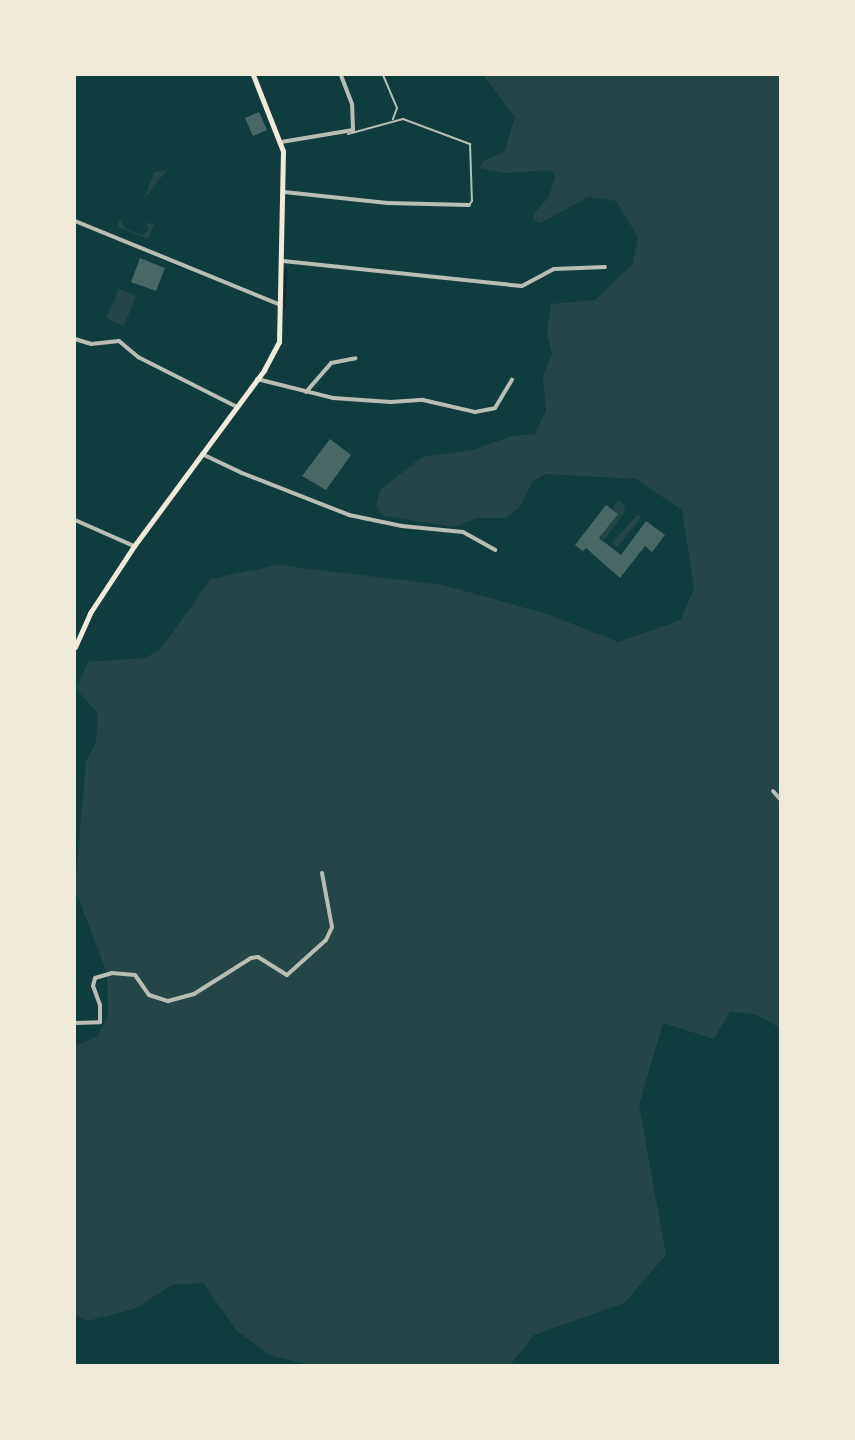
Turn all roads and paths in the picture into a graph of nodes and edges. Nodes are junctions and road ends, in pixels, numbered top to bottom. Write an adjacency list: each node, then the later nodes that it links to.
1 (253, 75): 6 (main road)
2 (341, 75): 5 (street)
3 (383, 75): 4 (lane)
4 (393, 119): 5 (lane); 8 (lane)
5 (348, 134): 6 (street)
6 (281, 142): 7 (main road)
7 (284, 192): 8 (street); 10 (main road)
8 (469, 205)
9 (75, 221): 12 (street)
10 (283, 261): 11 (street); 12 (main road)
11 (605, 267)
12 (282, 306): 15 (main road)
13 (75, 339): 18 (street)
14 (356, 358): 17 (street)
15 (257, 379): 17 (street); 18 (main road)
16 (512, 380): 17 (street)
17 (306, 392)
18 (237, 407): 19 (main road)
19 (202, 453): 21 (main road); 22 (street)
20 (75, 520): 21 (street)
21 (134, 546): 23 (main road)
22 (495, 550)
23 (75, 647)
24 (773, 790): 25 (street)
25 (780, 799)
26 (321, 873): 27 (street)
27 (75, 1023)

